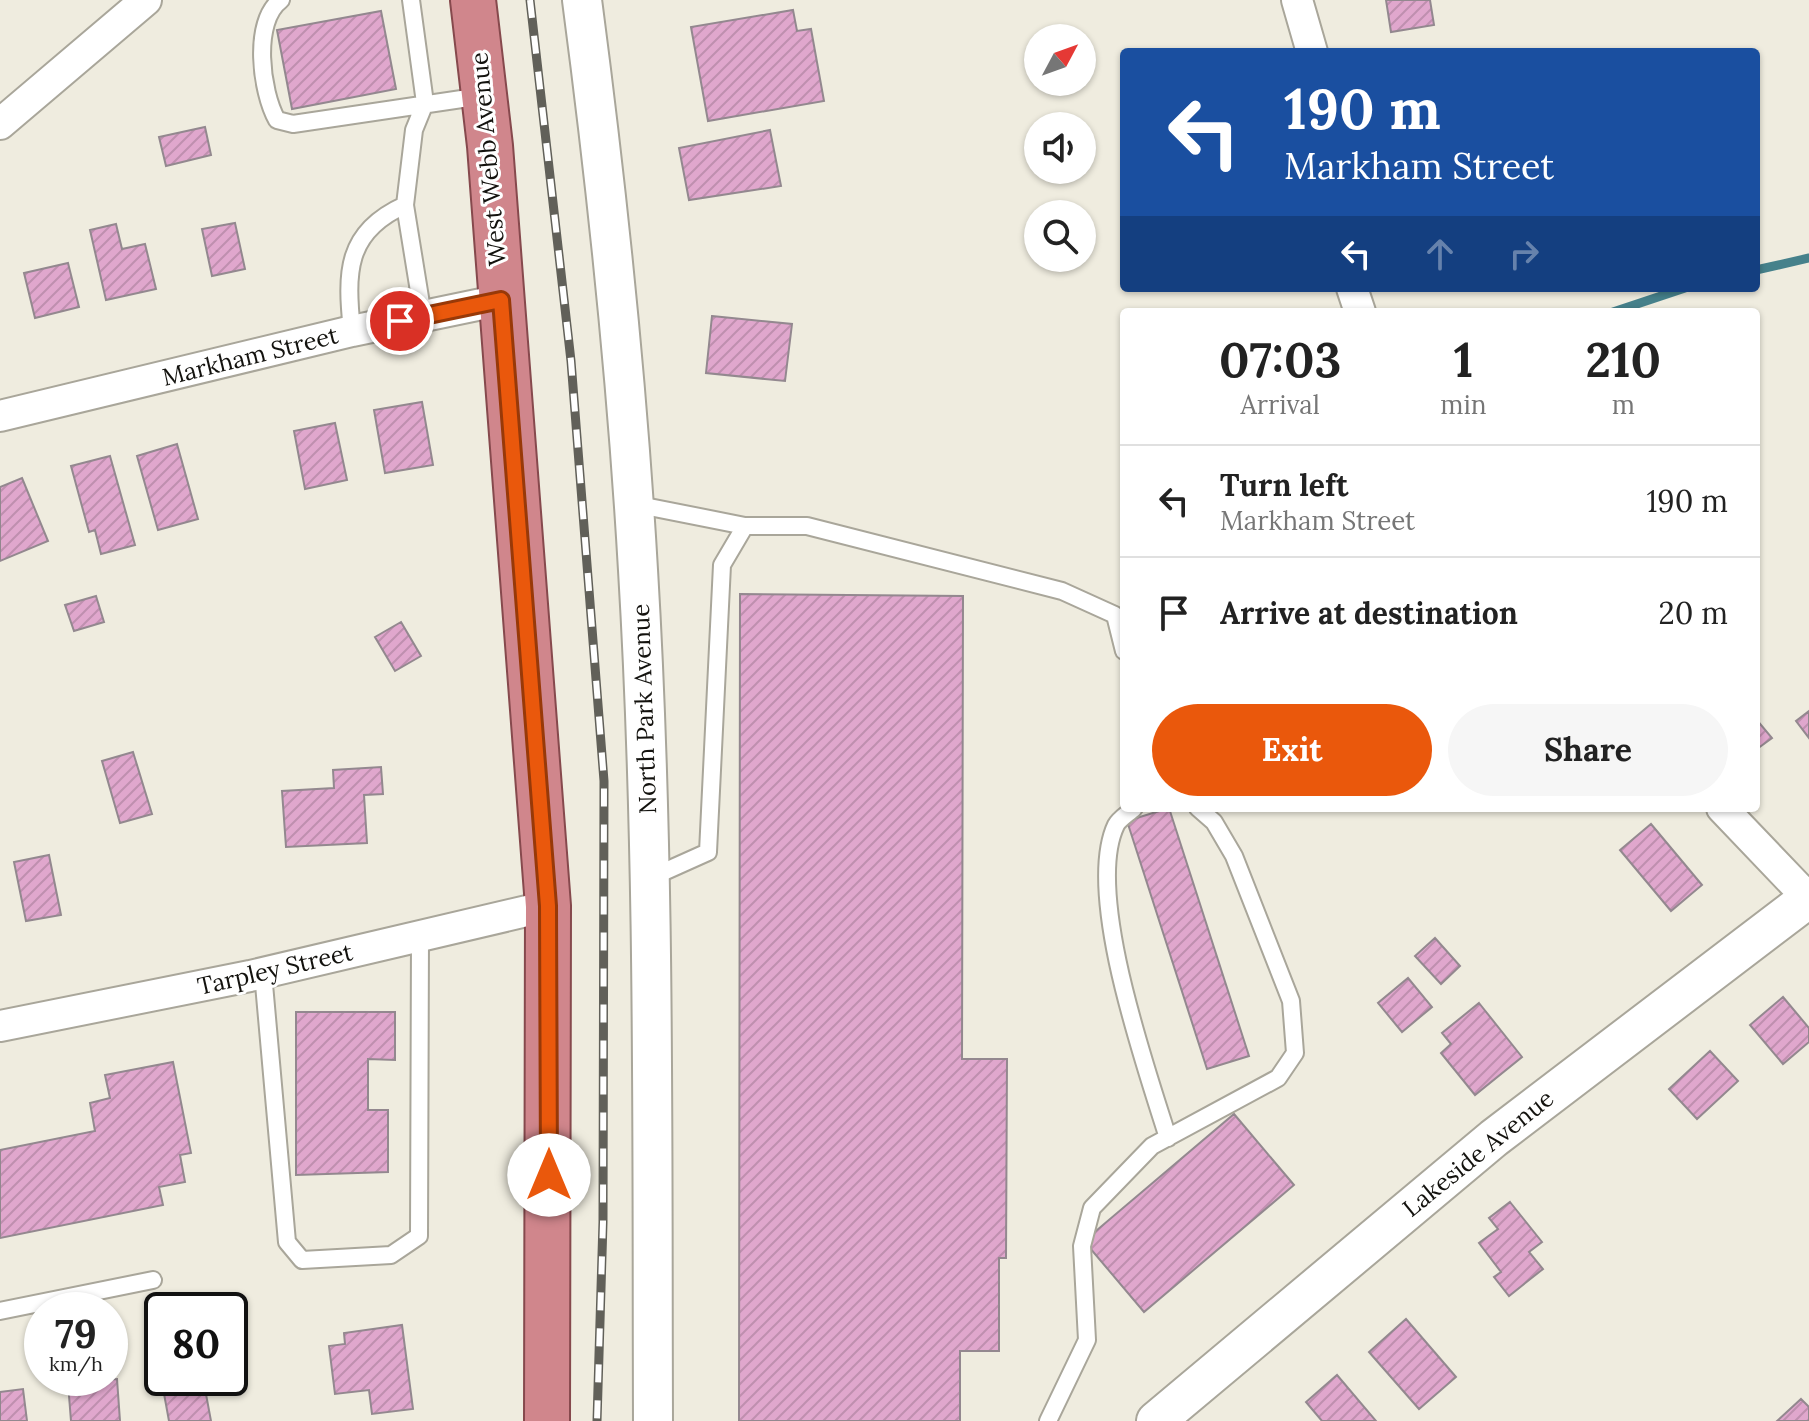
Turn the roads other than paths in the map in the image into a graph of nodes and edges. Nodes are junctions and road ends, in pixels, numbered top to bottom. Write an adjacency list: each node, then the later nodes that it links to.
1 (146, 0): 10 (street)
2 (281, 0): 9 (lane)
3 (411, 0): 9 (lane)
4 (473, 0): 8 (highway, West Webb Avenue)
5 (582, 0): 16 (street, North Park Avenue)
6 (1297, 0): 7 (street)
7 (1311, 48)
8 (484, 96): 9 (lane); 12 (highway, West Webb Avenue)
9 (425, 103): 11 (lane)
10 (0, 124)
11 (405, 205): 13 (lane); 14 (lane)
12 (501, 300): 13 (street, Markham Street); 24 (highway, West Webb Avenue)
13 (423, 316): 14 (street, Markham Street)
14 (352, 331): 15 (street, Markham Street)
15 (0, 416)
16 (634, 504): 17 (lane); 22 (street, North Park Avenue)
17 (745, 526): 18 (lane); 22 (lane)
18 (1120, 635)
19 (1130, 812): 28 (lane)
20 (1203, 812): 28 (lane)
21 (1726, 812): 23 (street)
22 (650, 878): 32 (street, North Park Avenue)
23 (1809, 898): 34 (street, Lakeside Avenue)
24 (548, 906): 25 (street, Tarpley Street); 31 (highway, West Webb Avenue)
25 (420, 936): 26 (street, Tarpley Street); 26 (lane)
26 (263, 973): 27 (street, Tarpley Street)
27 (0, 1026)
28 (1168, 1138): 33 (lane)
29 (153, 1280): 30 (lane)
30 (0, 1311)
31 (547, 1421)
32 (653, 1421)
33 (1048, 1421)
34 (1156, 1421)

